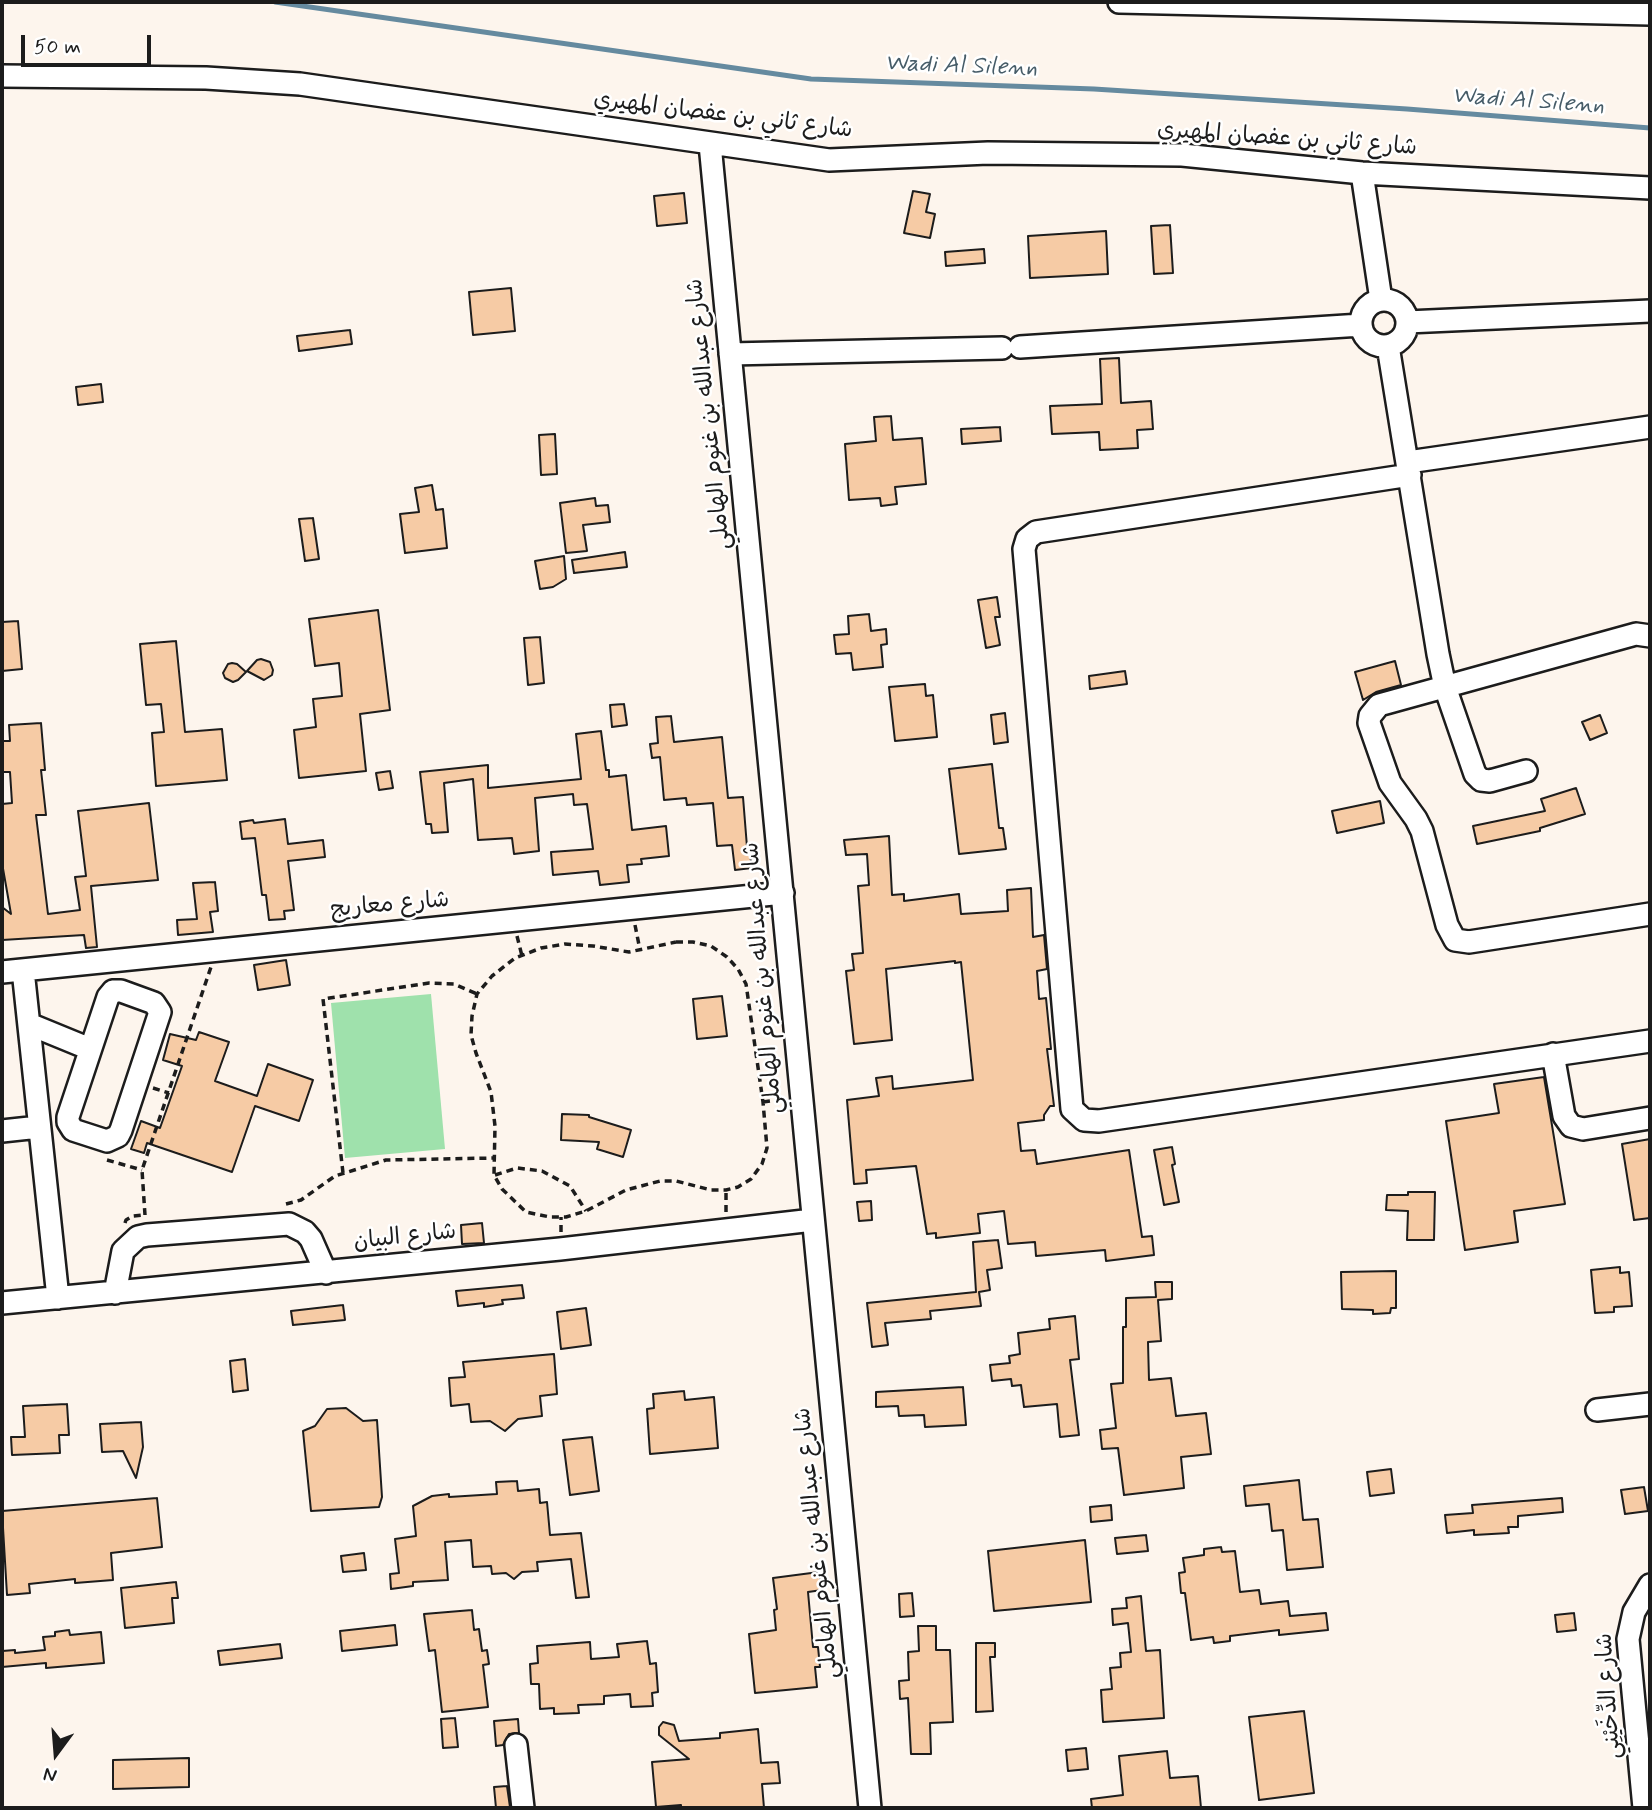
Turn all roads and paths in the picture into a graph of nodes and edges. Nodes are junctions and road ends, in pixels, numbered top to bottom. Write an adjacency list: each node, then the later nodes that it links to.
1 (1119, 2): 2 (street)
2 (1169, 3): 3 (street)
3 (1620, 8): 4 (street)
4 (1650, 14)
5 (2, 76): 6 (street, شارع ثاني بن عفصان المهيري)
6 (710, 144): 7 (street, شارع ثاني بن عفصان المهيري); 14 (street, شارع عبدالله بن غنوم الهاملي)
7 (1362, 173): 8 (street, شارع ثاني بن عفصان المهيري); 9 (street)
8 (1650, 188)
9 (1381, 300): 11 (street); 12 (street)
10 (1650, 311): 11 (street)
11 (1407, 322): 13 (street)
12 (1361, 325): 13 (street); 14 (street)
13 (1388, 346): 16 (street)
14 (730, 354): 20 (street, شارع عبدالله بن غنوم الهاملي)
15 (1650, 427): 16 (street)
16 (1409, 468): 18 (street); 30 (street)
17 (1650, 636): 18 (street)
18 (1445, 687): 19 (street); 22 (street)
19 (1526, 771)
20 (783, 893): 21 (street, شارع معاريج); 41 (street, شارع عبدالله بن غنوم الهاملي)
21 (632, 909): 23 (street, شارع معاريج); 24 (path)
22 (1650, 914)
23 (217, 949): 25 (street, شارع معاريج); 40 (path)
24 (640, 950): 26 (path); 38 (path)
25 (12, 971): 27 (street)
26 (477, 994): 34 (path); 35 (path)
27 (29, 1024): 29 (street); 32 (street)
28 (1650, 1041): 30 (street)
29 (90, 1049): 29 (street)
30 (1553, 1054): 31 (street)
31 (1650, 1118)
32 (40, 1127): 33 (street); 45 (street)
33 (2, 1131)
34 (494, 1158): 35 (path); 36 (path)
35 (343, 1173): 37 (path)
36 (494, 1175): 38 (path); 38 (path)
37 (275, 1205)
38 (586, 1211)
39 (157, 1214): 40 (path)
40 (145, 1215): 42 (path)
41 (813, 1220): 43 (street, شارع البيان); 52 (street, شارع عبدالله بن غنوم الهاملي)
42 (124, 1228)
43 (326, 1273): 44 (street, شارع البيان); 44 (street)
44 (116, 1293): 45 (street, شارع البيان)
45 (58, 1298): 46 (street, شارع البيان)
46 (2, 1303)
47 (1650, 1405): 48 (street)
48 (1597, 1410)
49 (1650, 1585): 53 (street, شارع الدِّخَيْنِي)
50 (516, 1745): 51 (street)
51 (523, 1808)
52 (870, 1808)
53 (1644, 1808)

